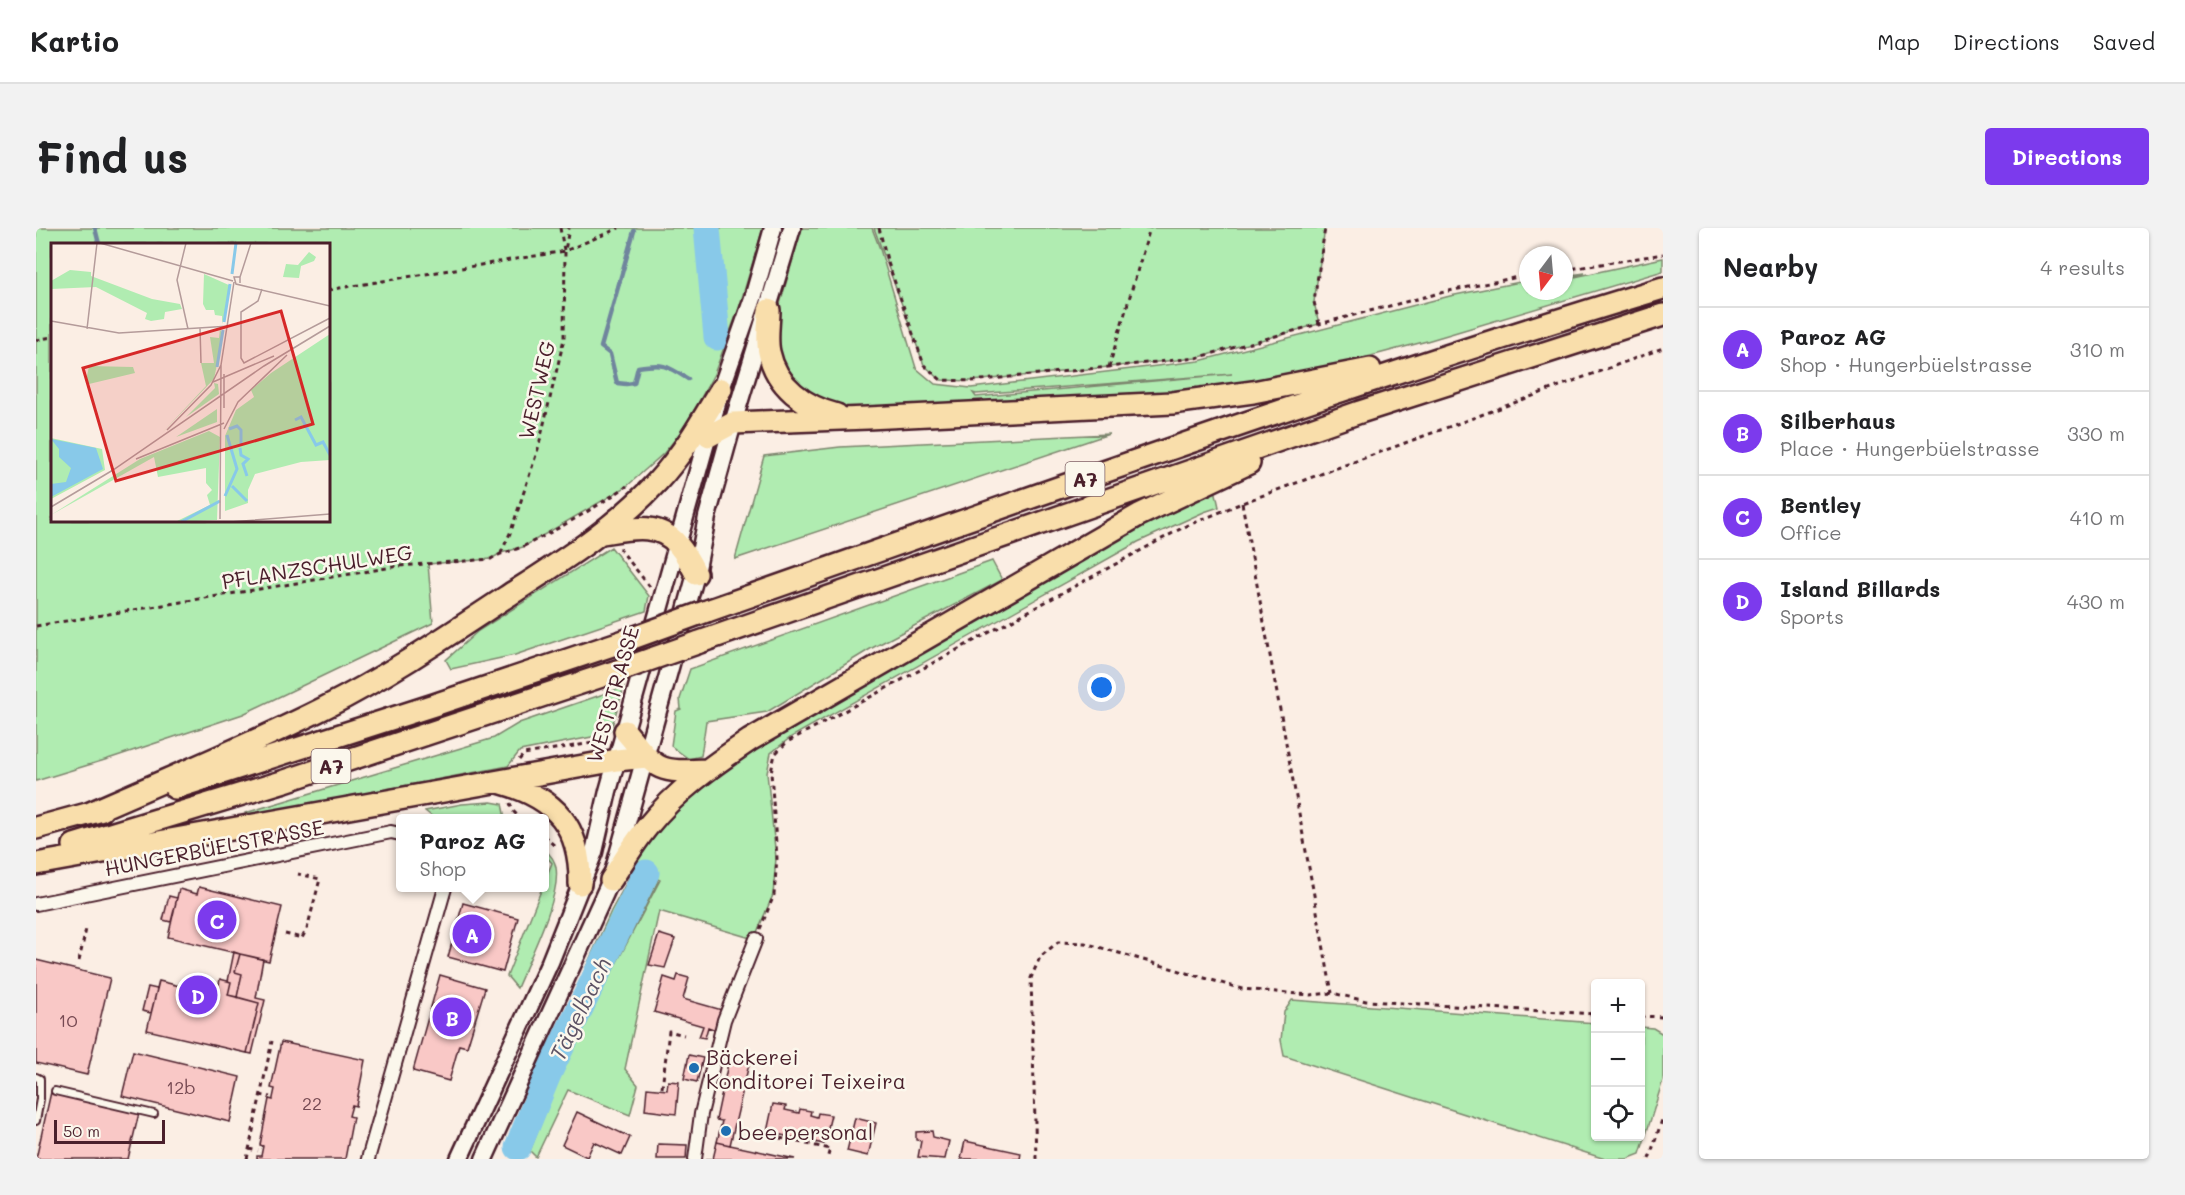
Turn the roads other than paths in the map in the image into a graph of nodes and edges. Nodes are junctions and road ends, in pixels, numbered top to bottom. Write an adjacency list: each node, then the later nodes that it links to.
1 (773, 228): 7 (main road, WESTSTRASSE)
2 (792, 228): 4 (main road)
3 (1663, 288): 6 (highway, A7)
4 (769, 310): 9 (highway, A7); 10 (main road)
5 (1663, 315): 8 (highway, A7)
6 (1464, 350): 9 (highway, A7); 20 (highway, A7, bridge)
7 (721, 389): 11 (main road, WESTSTRASSE); 12 (highway, A7)
8 (1360, 412): 18 (highway, A7); 23 (highway, A7, bridge)
9 (868, 418): 10 (highway, A7)
10 (733, 423): 11 (highway, A7); 14 (main road)
11 (709, 436): 13 (main road, WESTSTRASSE)
12 (601, 533): 13 (highway, A7); 20 (highway, A7)
13 (678, 544): 14 (highway, A7); 15 (main road, WESTSTRASSE)
14 (696, 574): 16 (main road)
15 (625, 731): 16 (highway); 17 (main road, WESTSTRASSE)
16 (646, 757): 17 (highway, A7); 18 (highway); 25 (main road)
17 (617, 760): 19 (highway, A7); 26 (main road, WESTSTRASSE)
18 (707, 770): 25 (highway, A7)
19 (499, 782): 24 (highway, A7); 26 (highway, A7)
20 (88, 814): 21 (highway, A7)
21 (36, 828)
22 (396, 833): 28 (street, HUNGERBÜELSTRASSE)
23 (36, 856)
24 (36, 864)
25 (611, 879): 34 (main road)
26 (580, 884): 36 (main road, WESTSTRASSE)
27 (444, 892): 35 (street)
28 (36, 903)
29 (756, 939): 37 (street)
30 (36, 1077): 33 (lane)
31 (55, 1091): 32 (lane)
32 (154, 1114)
33 (36, 1121)
34 (491, 1157): 36 (main road)
35 (368, 1159)
36 (460, 1159)
37 (695, 1159)

